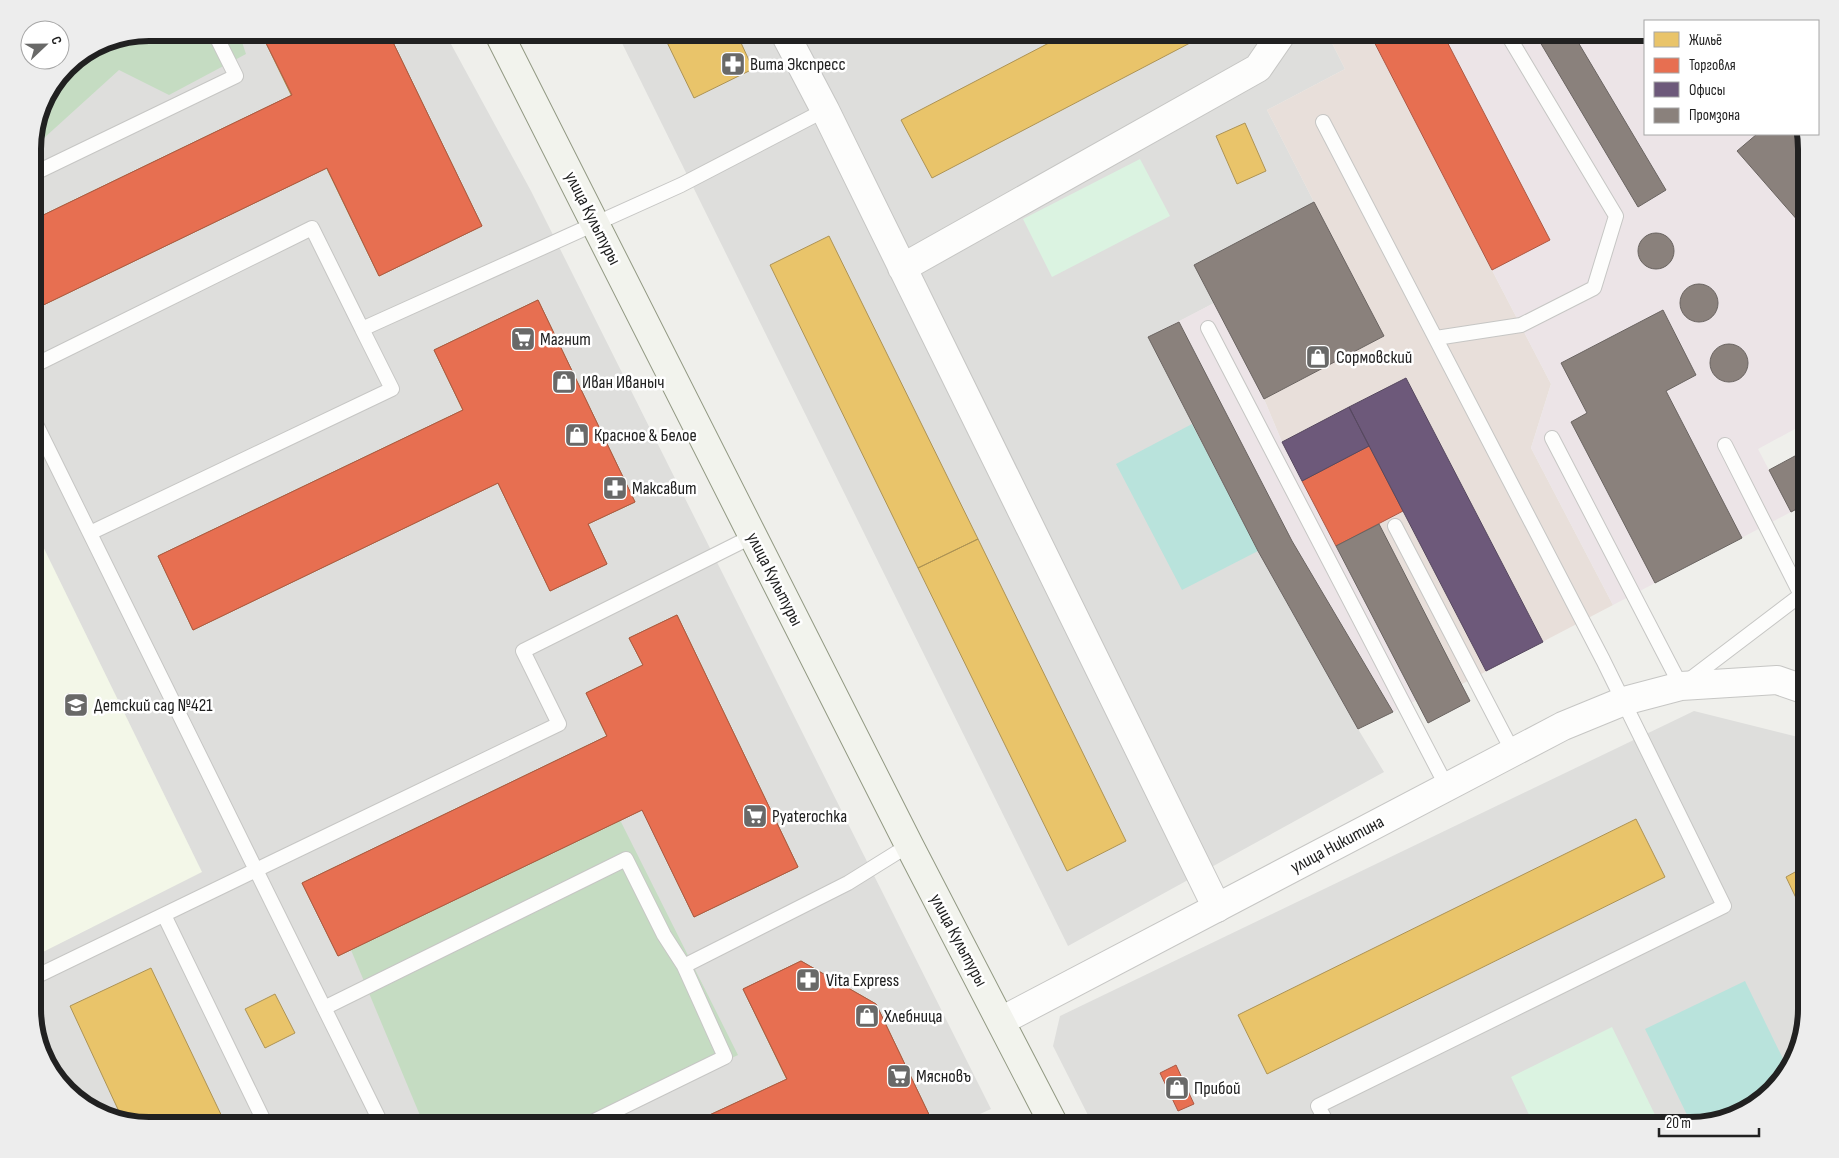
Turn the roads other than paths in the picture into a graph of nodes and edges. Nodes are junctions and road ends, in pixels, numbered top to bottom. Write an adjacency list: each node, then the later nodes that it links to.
1 (218, 41): 8 (lane)
2 (503, 41): 9 (main road, улица Культуры)
3 (789, 41): 6 (street)
4 (1277, 41): 10 (street)
5 (1511, 41): 13 (lane)
6 (825, 110): 9 (lane); 10 (street)
7 (1323, 122): 13 (lane)
8 (41, 170)
9 (596, 224): 12 (lane); 20 (main road, улица Культуры)
10 (902, 268): 30 (street)
11 (1208, 328): 27 (lane)
12 (362, 329): 14 (lane); 19 (lane)
13 (1436, 338): 25 (lane)
14 (41, 362)
15 (41, 434): 19 (lane)
16 (1552, 438): 23 (lane)
17 (1725, 446): 21 (lane)
18 (1395, 526): 26 (lane)
19 (90, 533): 29 (lane)
20 (753, 536): 28 (main road, улица Культуры); 29 (lane)
21 (1798, 582)
22 (1798, 598): 23 (lane)
23 (1681, 686): 24 (street, улица Никитина); 25 (street, улица Никитина)
24 (1798, 687)
25 (1624, 701): 26 (street, улица Никитина); 40 (lane)
26 (1513, 752): 27 (street, улица Никитина)
27 (1447, 787): 30 (street, улица Никитина)
28 (909, 845): 32 (lane); 35 (main road, улица Культуры)
29 (256, 870): 31 (lane); 34 (lane)
30 (1217, 908): 35 (street, улица Никитина)
31 (164, 915): 33 (lane); 36 (lane)
32 (684, 966): 34 (lane); 38 (lane)
33 (41, 974)
34 (324, 1008): 37 (lane)
35 (1001, 1021): 39 (main road, улица Культуры)
36 (262, 1117)
37 (378, 1117)
38 (604, 1117)
39 (1043, 1117)
40 (1324, 1117)

